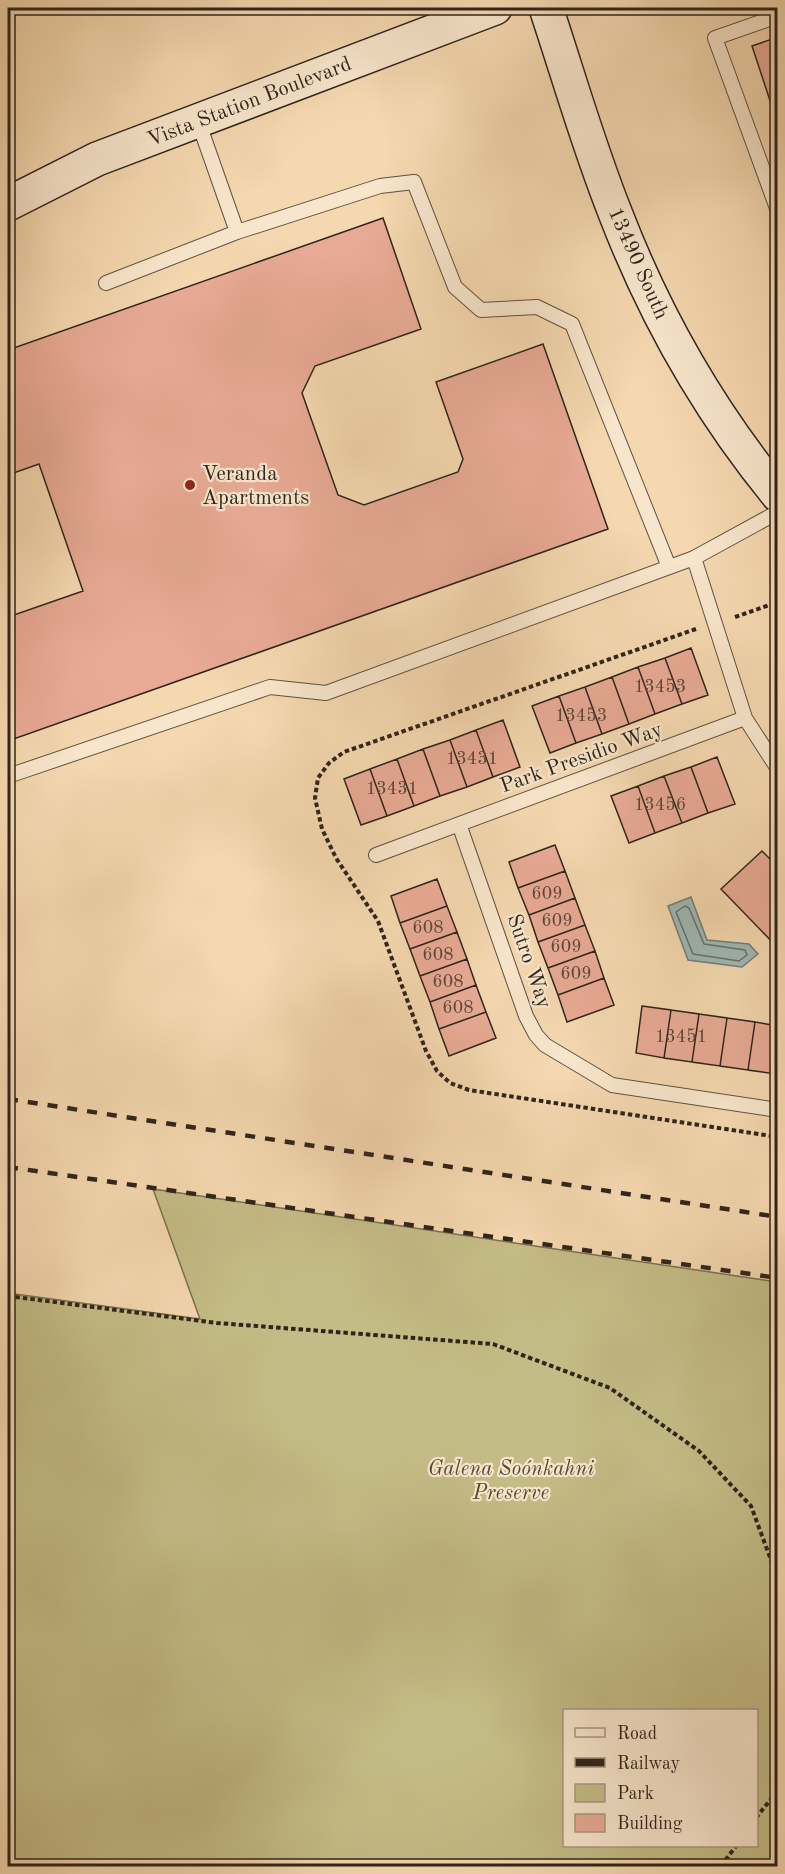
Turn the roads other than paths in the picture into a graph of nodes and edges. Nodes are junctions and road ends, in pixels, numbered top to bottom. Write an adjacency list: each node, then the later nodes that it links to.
1 (495, 8): 4 (main road, Vista Station Boulevard)
2 (546, 8): 9 (main road, 13490 South)
3 (777, 16): 6 (lane)
4 (198, 121): 5 (main road, Vista Station Boulevard); 7 (lane)
5 (8, 204)
6 (777, 211)
7 (237, 232): 8 (lane); 12 (lane)
8 (106, 283)
9 (777, 495)
10 (777, 512): 11 (lane)
11 (694, 558): 12 (lane); 13 (lane)
12 (669, 567): 15 (lane)
13 (745, 718): 14 (lane); 16 (lane, Park Presidio Way)
14 (777, 769)
15 (8, 776)
16 (459, 824): 17 (lane, Park Presidio Way); 18 (lane, Sutro Way)
17 (376, 855)
18 (777, 1110)

